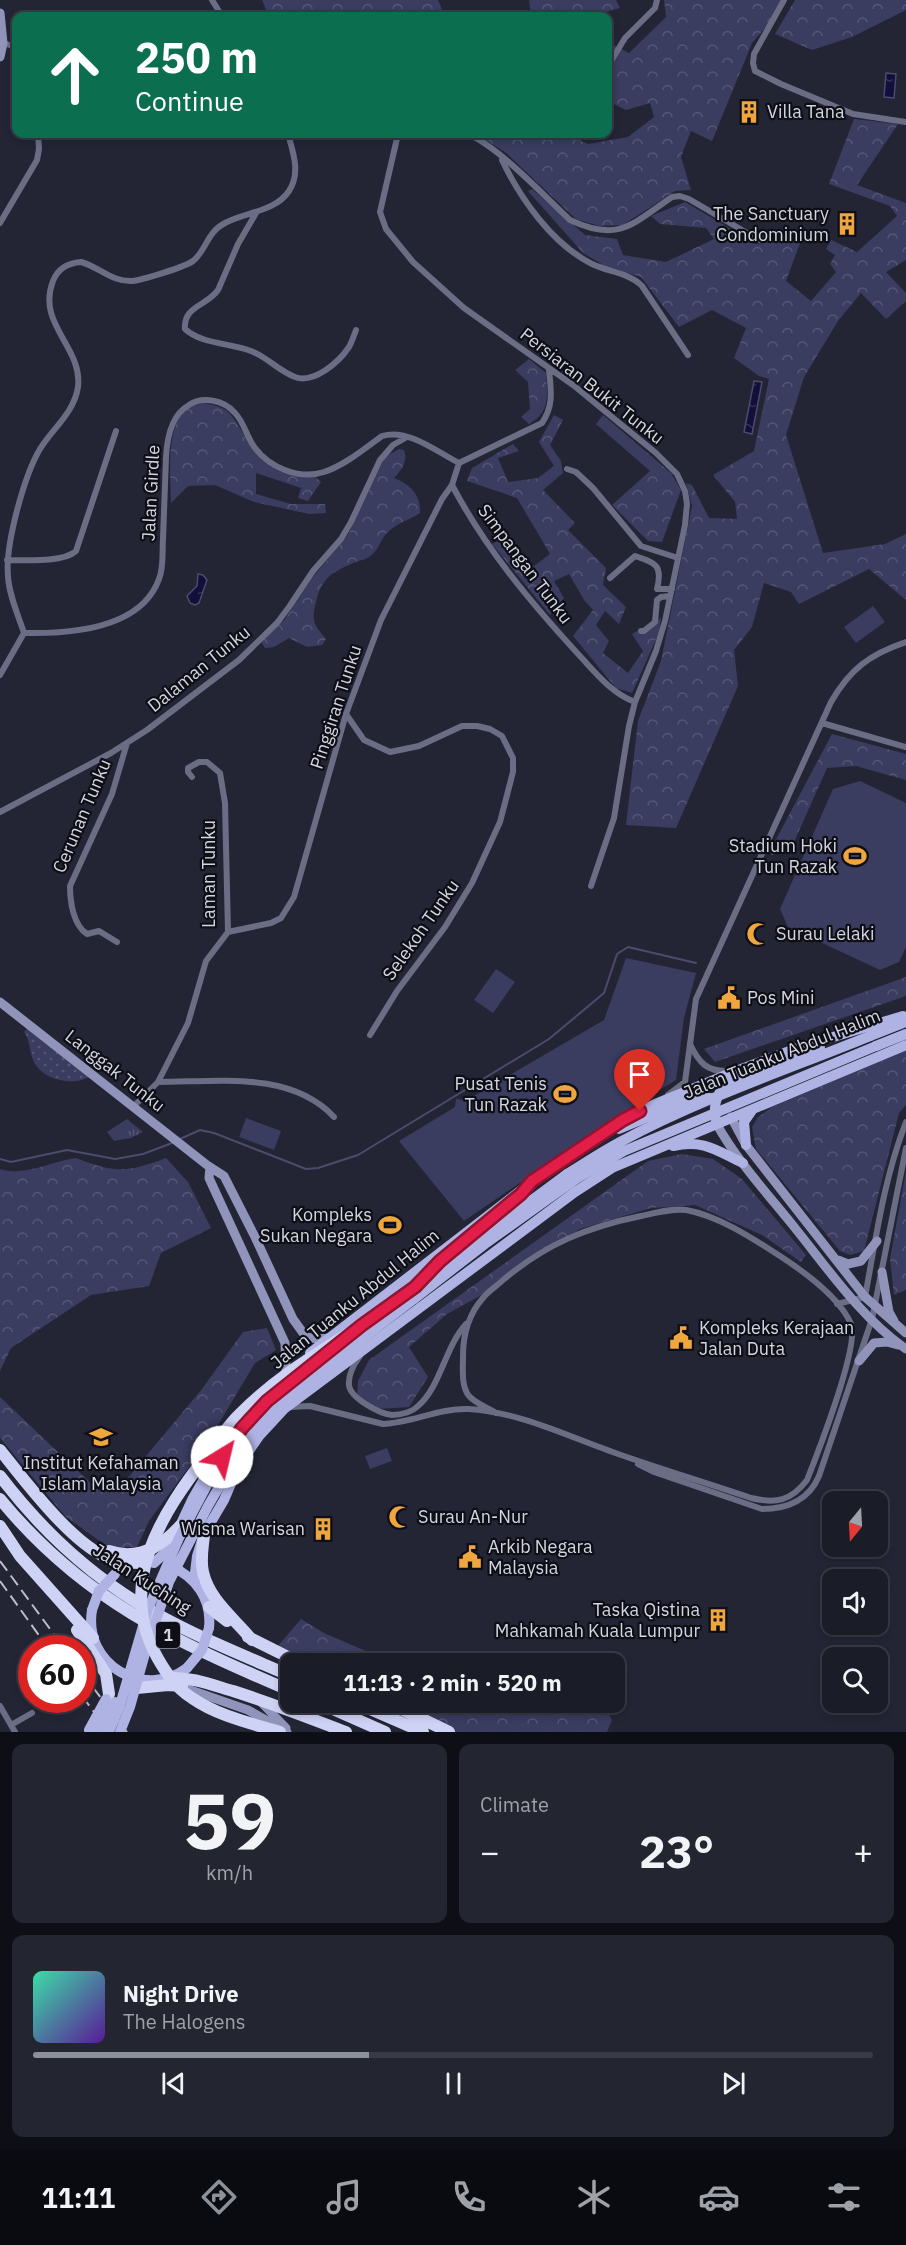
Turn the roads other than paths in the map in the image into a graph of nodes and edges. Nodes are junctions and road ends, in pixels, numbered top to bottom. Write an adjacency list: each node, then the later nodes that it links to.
1 (657, 0): 7 (street)
2 (784, 0): 8 (street)
3 (0, 13): 4 (street)
4 (3, 43): 5 (street); 6 (street)
5 (12, 46)
6 (0, 57)
7 (612, 59)
8 (906, 122)
9 (38, 138): 15 (street)
10 (289, 138): 14 (street)
11 (397, 138): 19 (street, Persiaran Bukit Tunku)
12 (477, 138): 13 (street)
13 (500, 156): 16 (street); 18 (street)
14 (256, 213): 17 (street); 26 (street)
15 (0, 224)
16 (805, 232)
17 (356, 330)
18 (688, 355)
19 (549, 370): 22 (street); 25 (street, Persiaran Bukit Tunku)
20 (116, 431): 26 (street)
21 (407, 437): 22 (street, Jalan Girdle); 32 (street, Jalan Girdle); 38 (street, Dalaman Tunku)
22 (459, 463): 24 (street, Pinggiran Tunku)
23 (567, 469): 25 (street)
24 (452, 485): 35 (street, Simpangan Tunku); 36 (street, Pinggiran Tunku)
25 (678, 558): 29 (street, Persiaran Bukit Tunku)
26 (7, 560): 32 (street)
27 (610, 578): 28 (street)
28 (657, 589): 29 (street); 30 (street)
29 (671, 592): 30 (street); 35 (street, Persiaran Bukit Tunku)
30 (657, 600): 31 (street)
31 (641, 631)
32 (24, 633): 34 (street)
33 (906, 642): 37 (street)
34 (0, 675)
35 (635, 702): 42 (street, Persiaran Bukit Tunku)
36 (346, 714): 43 (street, Pinggiran Tunku); 48 (street, Selekoh Tunku)
37 (822, 723): 39 (street); 50 (street)
38 (127, 743): 41 (street, Dalaman Tunku); 44 (street, Cerunan Tunku)
39 (906, 747)
40 (192, 777): 43 (street, Laman Tunku)
41 (0, 812)
42 (591, 886)
43 (228, 932): 54 (street, Laman Tunku)
44 (117, 942)
45 (0, 1002): 57 (street, Langgak Tunku)
46 (905, 1018): 49 (main road, Jalan Tuanku Abdul Halim); 52 (main road, Jalan Tuanku Abdul Halim); 53 (main road)
47 (906, 1034): 49 (main road, Jalan Tuanku Abdul Halim)
48 (370, 1035)
49 (873, 1041): 70 (main road, Jalan Tuanku Abdul Halim, bridge)
50 (690, 1043): 52 (street); 59 (street)
51 (906, 1045): 56 (main road)
52 (736, 1071): 59 (main road, Jalan Tuanku Abdul Halim)
53 (755, 1073): 55 (main road); 56 (main road)
54 (158, 1082): 57 (street, Laman Tunku); 60 (street)
55 (716, 1100): 59 (main road); 61 (main road); 63 (main road)
56 (772, 1101): 58 (main road)
57 (134, 1106): 69 (street, Langgak Tunku)
58 (753, 1108): 61 (main road); 65 (main road)
59 (655, 1109): 64 (main road); 71 (main road, Jalan Tuanku Abdul Halim)
60 (334, 1117)
61 (731, 1117): 63 (main road); 65 (street)
62 (906, 1122): 73 (street)
63 (716, 1123): 64 (main road); 68 (street)
64 (670, 1143): 67 (main road)
65 (746, 1145): 74 (street)
66 (906, 1148): 75 (street)
67 (645, 1153): 68 (main road); 78 (main road)
68 (743, 1163): 76 (street)
69 (210, 1167): 88 (street, Langgak Tunku); 92 (street)
70 (572, 1176): 72 (main road, Jalan Tuanku Abdul Halim); 77 (main road, Jalan Tuanku Abdul Halim)
71 (532, 1181): 77 (main road); 88 (main road, Jalan Tuanku Abdul Halim)
72 (555, 1194): 77 (main road, Jalan Tuanku Abdul Halim); 78 (main road)
73 (877, 1241): 74 (street); 79 (street)
74 (836, 1259): 79 (street)
75 (882, 1272): 82 (street); 86 (street)
76 (841, 1285): 80 (street); 81 (street)
77 (412, 1292): 85 (main road, Jalan Tuanku Abdul Halim, bridge); 130 (main road, Jalan Tuanku Abdul Halim, bridge)
78 (436, 1296): 90 (main road)
79 (865, 1297): 80 (street); 82 (street)
80 (854, 1299): 81 (street); 83 (street)
81 (836, 1302): 84 (street); 96 (street)
82 (875, 1307): 83 (street); 86 (street)
83 (872, 1319): 89 (street); 91 (street)
84 (467, 1323): 90 (street); 94 (street)
85 (362, 1325): 129 (main road, Jalan Tuanku Abdul Halim, bridge); 131 (highway, bridge)
86 (897, 1326): 87 (street)
87 (906, 1333)
88 (327, 1338): 92 (main road, Jalan Tuanku Abdul Halim)
89 (905, 1348): 91 (street)
90 (362, 1353): 93 (main road)
91 (859, 1361): 96 (street)
92 (286, 1372): 100 (main road, Jalan Tuanku Abdul Halim)
93 (284, 1408): 94 (street); 102 (main road)
94 (496, 1413): 96 (street)
95 (0, 1450): 101 (highway)
96 (621, 1455)
97 (0, 1476): 114 (highway, Jalan Kuching / 1)
98 (0, 1499): 117 (highway, Jalan Kuching / 1)
99 (0, 1526): 107 (highway)
100 (180, 1526): 101 (highway); 102 (main road); 104 (main road, Jalan Tuanku Abdul Halim)
101 (73, 1534): 103 (highway)
102 (204, 1534): 105 (main road); 110 (highway)
103 (141, 1563): 104 (main road); 109 (main road, bridge)
104 (154, 1563): 105 (main road)
105 (194, 1581): 106 (main road)
106 (209, 1607): 110 (highway); 116 (main road, bridge)
107 (67, 1610): 108 (highway); 119 (highway)
108 (90, 1635)
109 (92, 1635)
110 (252, 1640): 112 (highway)
111 (96, 1645): 113 (main road)
112 (280, 1653)
113 (108, 1664): 115 (main road); 119 (main road)
114 (280, 1671)
115 (148, 1681): 116 (main road); 118 (main road)
116 (174, 1682): 118 (highway); 120 (highway); 132 (street)
117 (280, 1686)
118 (137, 1688): 119 (main road)
119 (110, 1698): 128 (main road, bridge)
120 (257, 1699): 132 (street); 133 (highway)
121 (0, 1706): 126 (street)
122 (32, 1713): 126 (street)
123 (342, 1713): 134 (highway)
124 (379, 1713): 135 (highway)
125 (409, 1713): 136 (highway)
126 (11, 1725): 127 (street)
127 (15, 1732)
128 (92, 1732)
129 (109, 1732)
130 (120, 1732)
131 (280, 1732)
132 (288, 1732)
133 (346, 1732)
134 (385, 1732)
135 (423, 1732)
136 (448, 1732)

